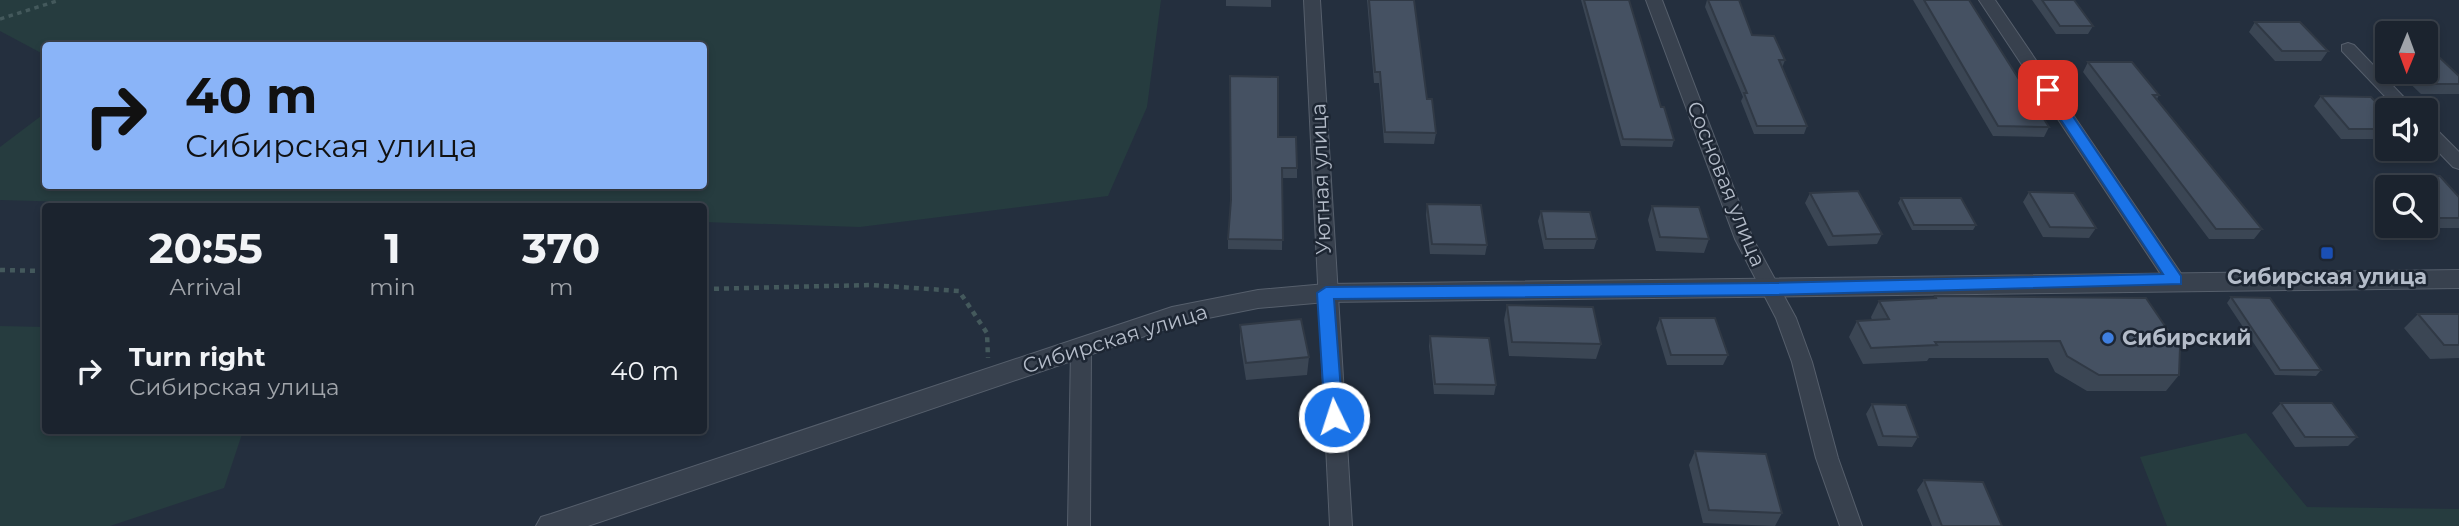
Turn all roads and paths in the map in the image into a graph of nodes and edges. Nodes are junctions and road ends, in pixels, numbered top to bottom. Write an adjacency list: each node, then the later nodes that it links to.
1 (60, 0): 5 (path)
2 (1312, 0): 16 (street, Уютная улица)
3 (1654, 0): 15 (street, Сосновая улица)
4 (1987, 0): 13 (street)
5 (0, 19)
6 (2348, 48): 7 (street)
7 (2396, 98)
8 (2438, 141): 9 (street)
9 (2459, 163)
10 (0, 270): 11 (path)
11 (42, 271)
12 (2459, 279): 13 (street, Сибирская улица)
13 (2175, 280): 15 (street, Сибирская улица)
14 (707, 289): 18 (path)
15 (1772, 289): 16 (street, Сибирская улица); 22 (street, Сосновая улица)
16 (1326, 293): 17 (street, Сибирская улица); 21 (street, Уютная улица)
17 (1080, 348): 18 (street, Сибирская улица); 20 (street)
18 (989, 379): 19 (street, Сибирская улица)
19 (551, 526)
20 (1079, 526)
21 (1341, 526)
22 (1851, 526)

